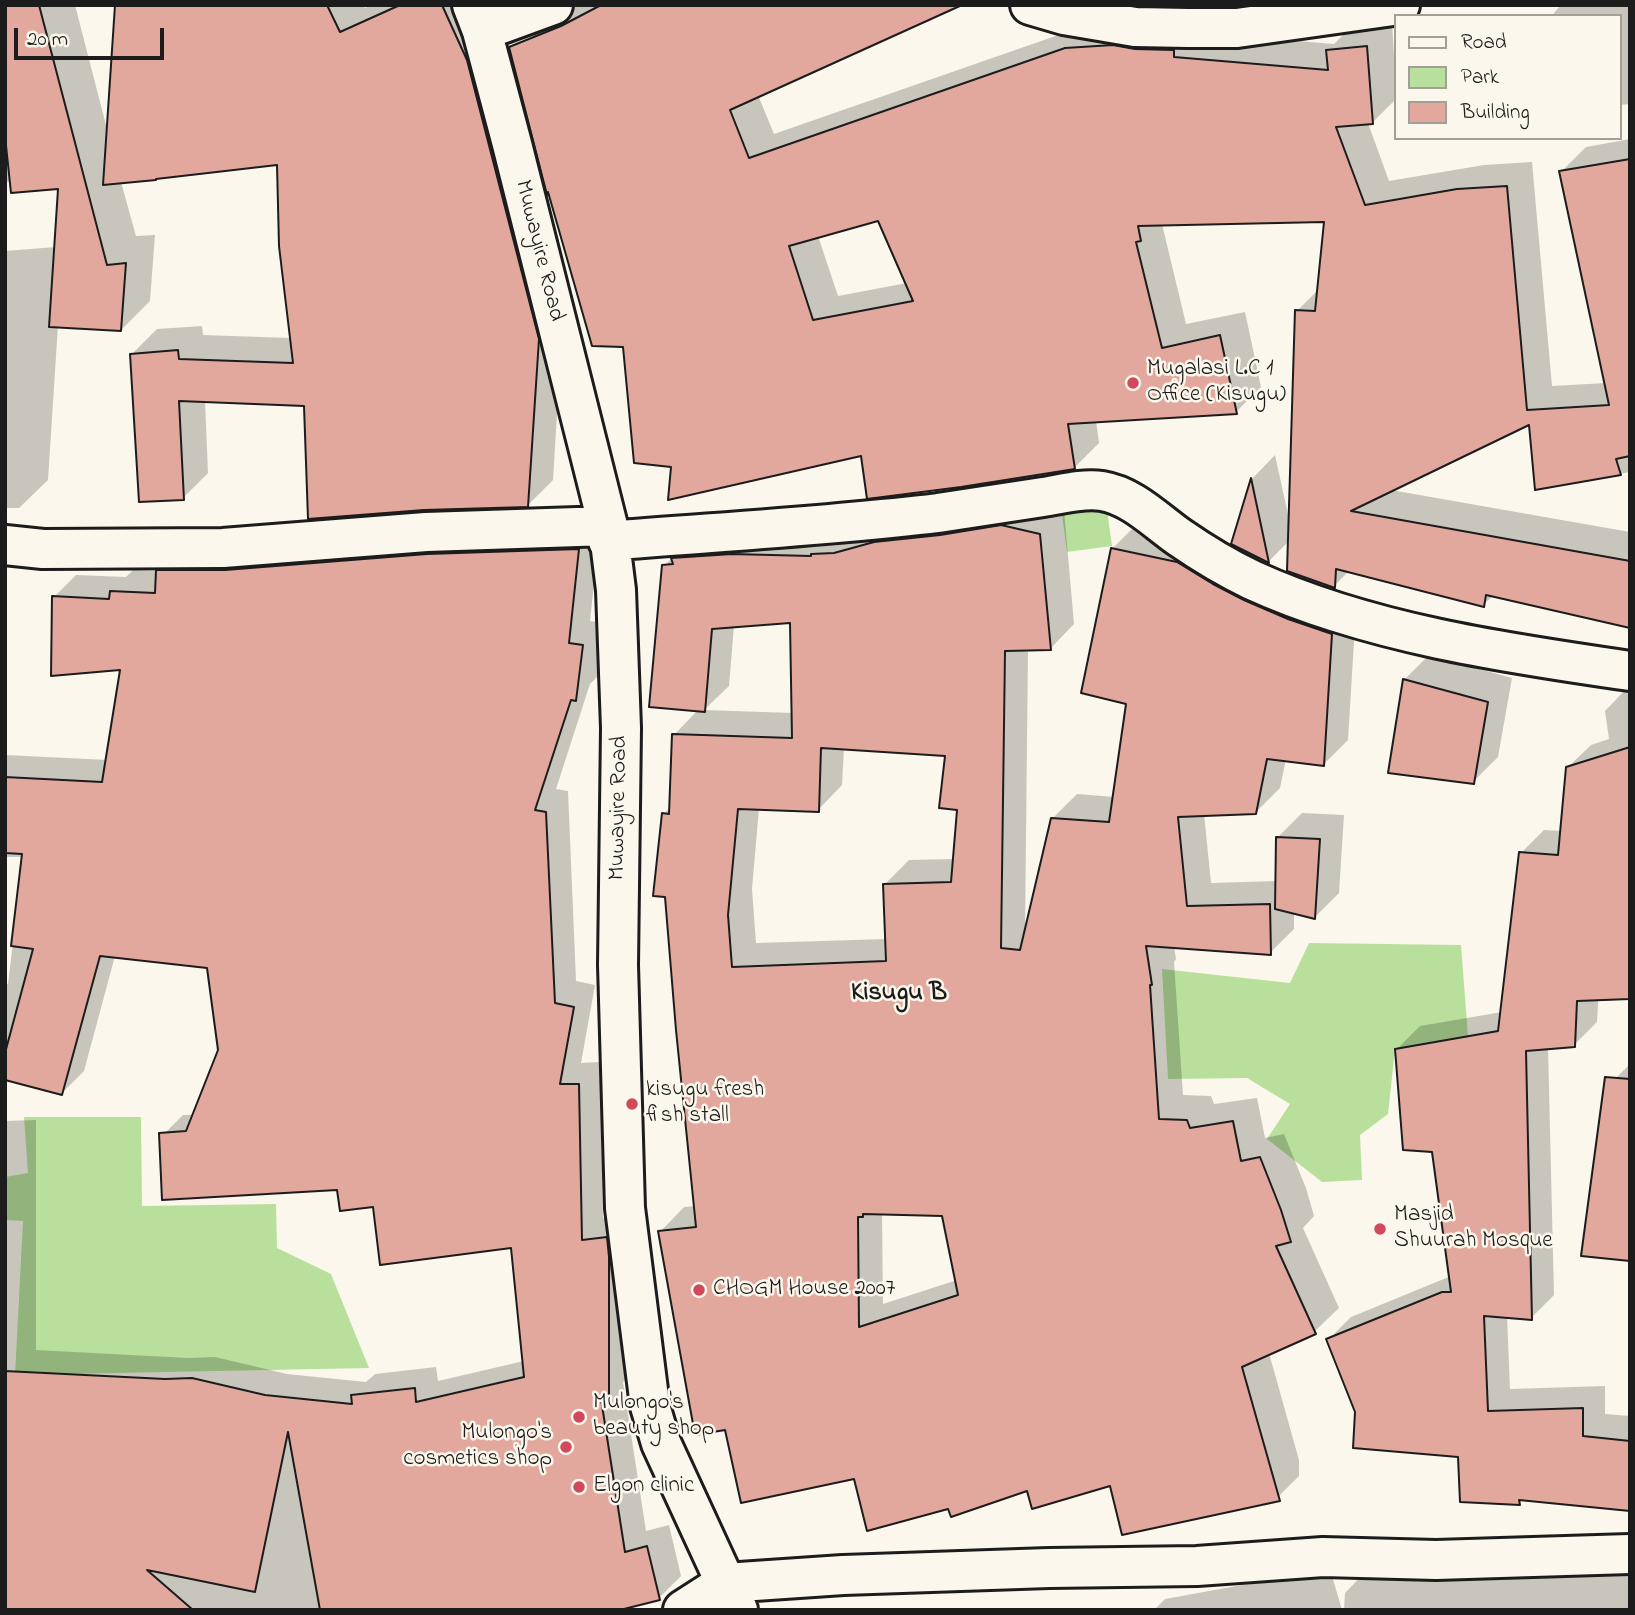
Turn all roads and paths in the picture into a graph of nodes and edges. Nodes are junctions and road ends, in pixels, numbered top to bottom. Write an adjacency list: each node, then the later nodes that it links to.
1 (553, 5): 4 (street)
2 (1030, 5): 3 (street)
3 (1400, 5)
4 (477, 18): 5 (street, Muwayire Road)
5 (608, 533): 6 (street); 7 (street); 9 (street, Muwayire Road)
6 (5, 545)
7 (1630, 671)
8 (1630, 1554): 9 (street)
9 (732, 1596): 10 (street)
10 (683, 1610)

